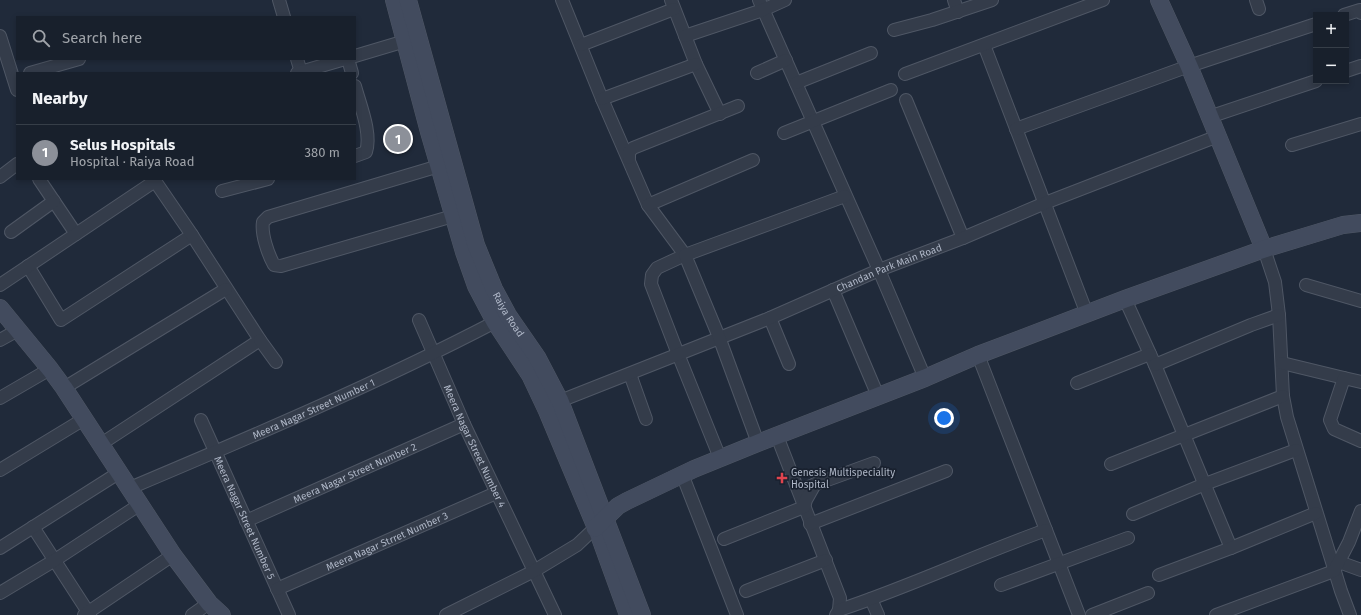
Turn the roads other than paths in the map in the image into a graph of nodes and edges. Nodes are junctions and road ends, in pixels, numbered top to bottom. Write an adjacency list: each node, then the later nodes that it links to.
1 (279, 0): 15 (street)
2 (394, 0): 19 (street, Raiya Road)
3 (408, 0): 19 (street, Raiya Road)
4 (562, 0): 21 (street)
5 (785, 0): 11 (street)
6 (954, 0): 13 (street)
7 (992, 0): 13 (street)
8 (1104, 0): 22 (street)
9 (1159, 0): 31 (street)
10 (672, 4): 18 (street); 21 (street)
11 (761, 5): 18 (street); 29 (street)
12 (1360, 8): 14 (street)
13 (958, 12): 17 (street)
14 (1349, 13)
15 (282, 16)
16 (1313, 25): 31 (street)
17 (894, 30)
18 (685, 36): 30 (street)
19 (412, 39): 24 (street); 59 (street, Raiya Road); 89 (street, Raiya Road)
20 (1, 41): 39 (street)
21 (581, 45): 44 (street)
22 (984, 45): 38 (street); 51 (street)
23 (872, 53): 41 (street)
24 (356, 56)
25 (76, 60): 34 (street)
26 (297, 60): 35 (street)
27 (343, 60): 35 (street)
28 (347, 60): 36 (street)
29 (786, 60): 37 (street); 41 (street)
30 (696, 64): 44 (street); 47 (street)
31 (1189, 66): 48 (street); 51 (street)
32 (1361, 66): 33 (street)
33 (1349, 70)
34 (34, 72)
35 (299, 72)
36 (352, 72)
37 (757, 73)
38 (905, 74)
39 (15, 77)
40 (1313, 82): 48 (street)
41 (796, 83): 49 (street)
42 (891, 90): 49 (street)
43 (356, 93): 55 (street)
44 (602, 99): 56 (street)
45 (906, 100): 74 (street)
46 (738, 106): 47 (street)
47 (720, 114): 56 (street)
48 (1209, 117): 53 (street)
49 (813, 122): 52 (street); 65 (street)
50 (1361, 124): 54 (street)
51 (1016, 130): 67 (street)
52 (784, 133)
53 (1218, 136): 67 (street, Chandan Park Main Road); 75 (street)
54 (1292, 145)
55 (356, 156)
56 (629, 158): 68 (street)
57 (753, 160): 68 (street)
58 (16, 165): 60 (street)
59 (439, 166): 69 (street, Raiya Road); 69 (street)
60 (0, 177)
61 (40, 180): 66 (street)
62 (155, 180): 72 (street); 73 (street)
63 (264, 180): 64 (street)
64 (222, 191)
65 (845, 196): 76 (street); 78 (street)
66 (54, 201): 71 (street); 72 (street)
67 (1045, 204): 74 (street, Chandan Park Main Road); 86 (street)
68 (648, 205): 76 (street)
69 (453, 216): 89 (street, Raiya Road)
70 (1361, 223): 75 (street)
71 (11, 232)
72 (76, 234): 77 (street)
73 (192, 235): 77 (street); 81 (street)
74 (964, 238): 78 (street, Chandan Park Main Road)
75 (1264, 249): 83 (street); 87 (street)
76 (685, 255): 92 (street); 96 (street)
77 (28, 266): 79 (street)
78 (879, 270): 82 (street, Chandan Park Main Road); 104 (street)
79 (0, 285)
80 (1306, 285): 84 (street)
81 (226, 289): 94 (street); 108 (street)
82 (833, 290): 88 (street, Chandan Park Main Road); 109 (street)
83 (1125, 299): 86 (street); 98 (street)
84 (1361, 300)
85 (0, 308): 91 (street)
86 (1087, 314): 97 (street)
87 (1279, 315): 98 (street); 100 (street)
88 (770, 318): 92 (street, Chandan Park Main Road); 101 (street)
89 (502, 319): 95 (street, Meera Nagar Street Number 1); 112 (street, Raiya Road); 141 (street, Raiya Road)
90 (419, 320): 95 (street, Meera Nagar Street Number 4)
91 (18, 330): 93 (street); 102 (street)
92 (719, 337): 96 (street, Chandan Park Main Road); 118 (street)
93 (0, 340)
94 (260, 340): 99 (street); 120 (street)
95 (434, 354): 116 (street, Meera Nagar Street Number 4); 122 (street, Meera Nagar Street Number 1)
96 (678, 354): 103 (street, Chandan Park Main Road); 123 (street)
97 (978, 355): 104 (street); 144 (street)
98 (1153, 359): 107 (street); 117 (street)
99 (276, 362)
100 (1282, 363): 105 (street); 110 (street)
101 (789, 364)
102 (50, 369): 108 (street); 111 (street)
103 (630, 374): 112 (street, Chandan Park Main Road); 114 (street)
104 (925, 378): 109 (street)
105 (1344, 378): 106 (street); 119 (street)
106 (1361, 382)
107 (1077, 383)
108 (64, 388): 113 (street)
109 (878, 396): 118 (street)
110 (1283, 396): 117 (street); 121 (street)
111 (0, 398)
112 (560, 401): 141 (street, Raiya Road)
113 (84, 418): 120 (street); 126 (street)
114 (646, 419)
115 (201, 420): 122 (street, Meera Nagar Street Number 5)
116 (464, 424): 134 (street, Meera Nagar Street Number 4); 140 (street, Meera Nagar Street Number 2)
117 (1184, 434): 125 (street); 131 (street)
118 (769, 439): 123 (street); 133 (street)
119 (1361, 441)
120 (101, 444): 128 (street)
121 (1296, 450): 131 (street); 138 (street)
122 (215, 452): 132 (street, Meera Nagar Street Number 1); 140 (street, Meera Nagar Street Number 5)
123 (720, 458): 129 (street)
124 (874, 463): 130 (street)
125 (1111, 464)
126 (0, 470)
127 (946, 471): 142 (street)
128 (120, 472): 132 (street); 143 (street)
129 (682, 474): 141 (street); 174 (street)
130 (815, 484): 133 (street); 136 (street)
131 (1205, 484): 139 (street); 148 (street)
132 (130, 488): 135 (street)
133 (797, 491): 136 (street)
134 (496, 493): 155 (street, Meera Nagar Street Number 4); 158 (street, Meera Nagar Strret Number 3)
135 (139, 505): 149 (street); 150 (street)
136 (804, 507): 142 (street); 146 (street)
137 (1361, 511): 153 (street)
138 (1316, 513): 148 (street); 153 (street)
139 (1133, 514)
140 (246, 522): 158 (street, Meera Nagar Street Number 5)
141 (600, 522): 155 (street); 172 (street, Raiya Road); 173 (street, Raiya Road)
142 (810, 524): 151 (street)
143 (33, 527): 147 (street); 150 (street)
144 (1046, 530): 152 (street); 162 (street)
145 (1128, 538): 152 (street)
146 (724, 539)
147 (1, 545)
148 (1231, 548): 156 (street)
149 (173, 555): 163 (street); 166 (street)
150 (55, 560): 160 (street); 166 (street)
151 (826, 560): 159 (street); 165 (street)
152 (1058, 563): 157 (street); 176 (street)
153 (1337, 567): 154 (street); 178 (street); 179 (street)
154 (1361, 570)
155 (534, 571): 164 (street); 171 (street, Meera Nagar Street Number 4)
156 (1159, 575)
157 (1001, 585)
158 (277, 588): 169 (street, Meera Nagar Street Number 5)
159 (746, 591)
160 (0, 593)
161 (1148, 593): 177 (street)
162 (871, 599): 165 (street); 175 (street)
163 (209, 603): 167 (street); 168 (street)
164 (460, 612): 170 (street)
165 (838, 612)
166 (87, 614)
167 (192, 615)
168 (222, 615)
169 (289, 615)
170 (446, 615)
171 (555, 615)
172 (628, 615)
173 (642, 615)
174 (737, 615)
175 (878, 615)
176 (1079, 615)
177 (1092, 615)
178 (1216, 615)
179 (1350, 615)

